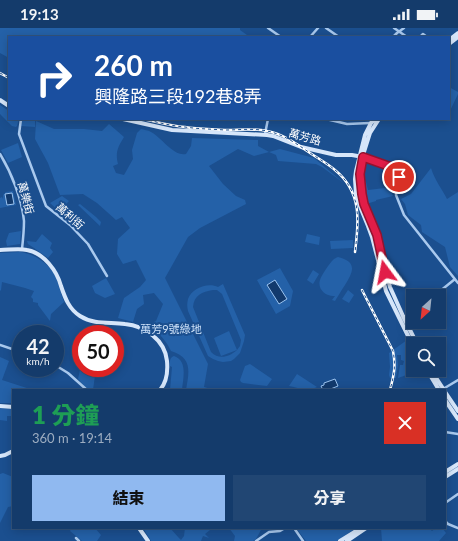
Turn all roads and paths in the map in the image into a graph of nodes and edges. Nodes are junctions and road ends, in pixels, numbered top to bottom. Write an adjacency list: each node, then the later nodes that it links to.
1 (268, 28): 8 (street)
2 (318, 28): 9 (street)
3 (326, 28): 10 (street)
4 (394, 28): 6 (street)
5 (404, 28): 6 (street)
6 (399, 32): 11 (street); 12 (street)
7 (458, 33): 14 (street)
8 (280, 36)
9 (311, 36)
10 (338, 36)
11 (395, 36)
12 (405, 36)
13 (458, 37): 15 (street)
14 (450, 39)
15 (450, 43)
16 (20, 120): 28 (street, 萬利街)
17 (126, 120): 23 (street, 萬芳路)
18 (268, 120): 23 (street)
19 (330, 120): 22 (street)
20 (374, 120): 22 (street)
21 (378, 120): 25 (street)
22 (371, 123): 25 (street)
23 (265, 135): 25 (street, 萬芳路)
24 (0, 154): 26 (street, 萬樂街)
25 (361, 157): 29 (street); 33 (street)
26 (22, 249): 27 (street); 43 (street)
27 (0, 250)
28 (107, 276)
29 (455, 279): 30 (street); 31 (street)
30 (458, 283)
31 (443, 289)
32 (406, 318): 33 (street)
33 (403, 320): 34 (street); 35 (street)
34 (410, 337)
35 (413, 337)
36 (0, 345): 37 (street)
37 (12, 349)
38 (64, 371): 42 (street)
39 (432, 377): 44 (street)
40 (436, 377): 45 (street)
41 (458, 380): 46 (street)
42 (86, 389)
43 (161, 389)
44 (441, 389)
45 (442, 389)
46 (444, 389)
47 (446, 395): 51 (street)
48 (446, 401): 52 (street)
49 (0, 406): 50 (street)
50 (12, 406)
51 (458, 411)
52 (458, 419)
53 (446, 432): 54 (street)
54 (457, 433)
55 (12, 452): 56 (street)
56 (0, 456)
57 (458, 464): 59 (street)
58 (458, 468): 60 (street)
59 (446, 470)
60 (446, 476)
61 (458, 494): 62 (street)
62 (446, 502)
63 (446, 522): 64 (street)
64 (458, 528)
65 (140, 529): 73 (street)
66 (283, 529): 74 (street)
67 (295, 529): 75 (street)
68 (360, 529): 71 (street)
69 (365, 529): 71 (street)
70 (76, 538): 72 (street)
71 (350, 539): 76 (street)
72 (79, 541)
73 (148, 541)
74 (256, 541)
75 (303, 541)
76 (340, 541)

